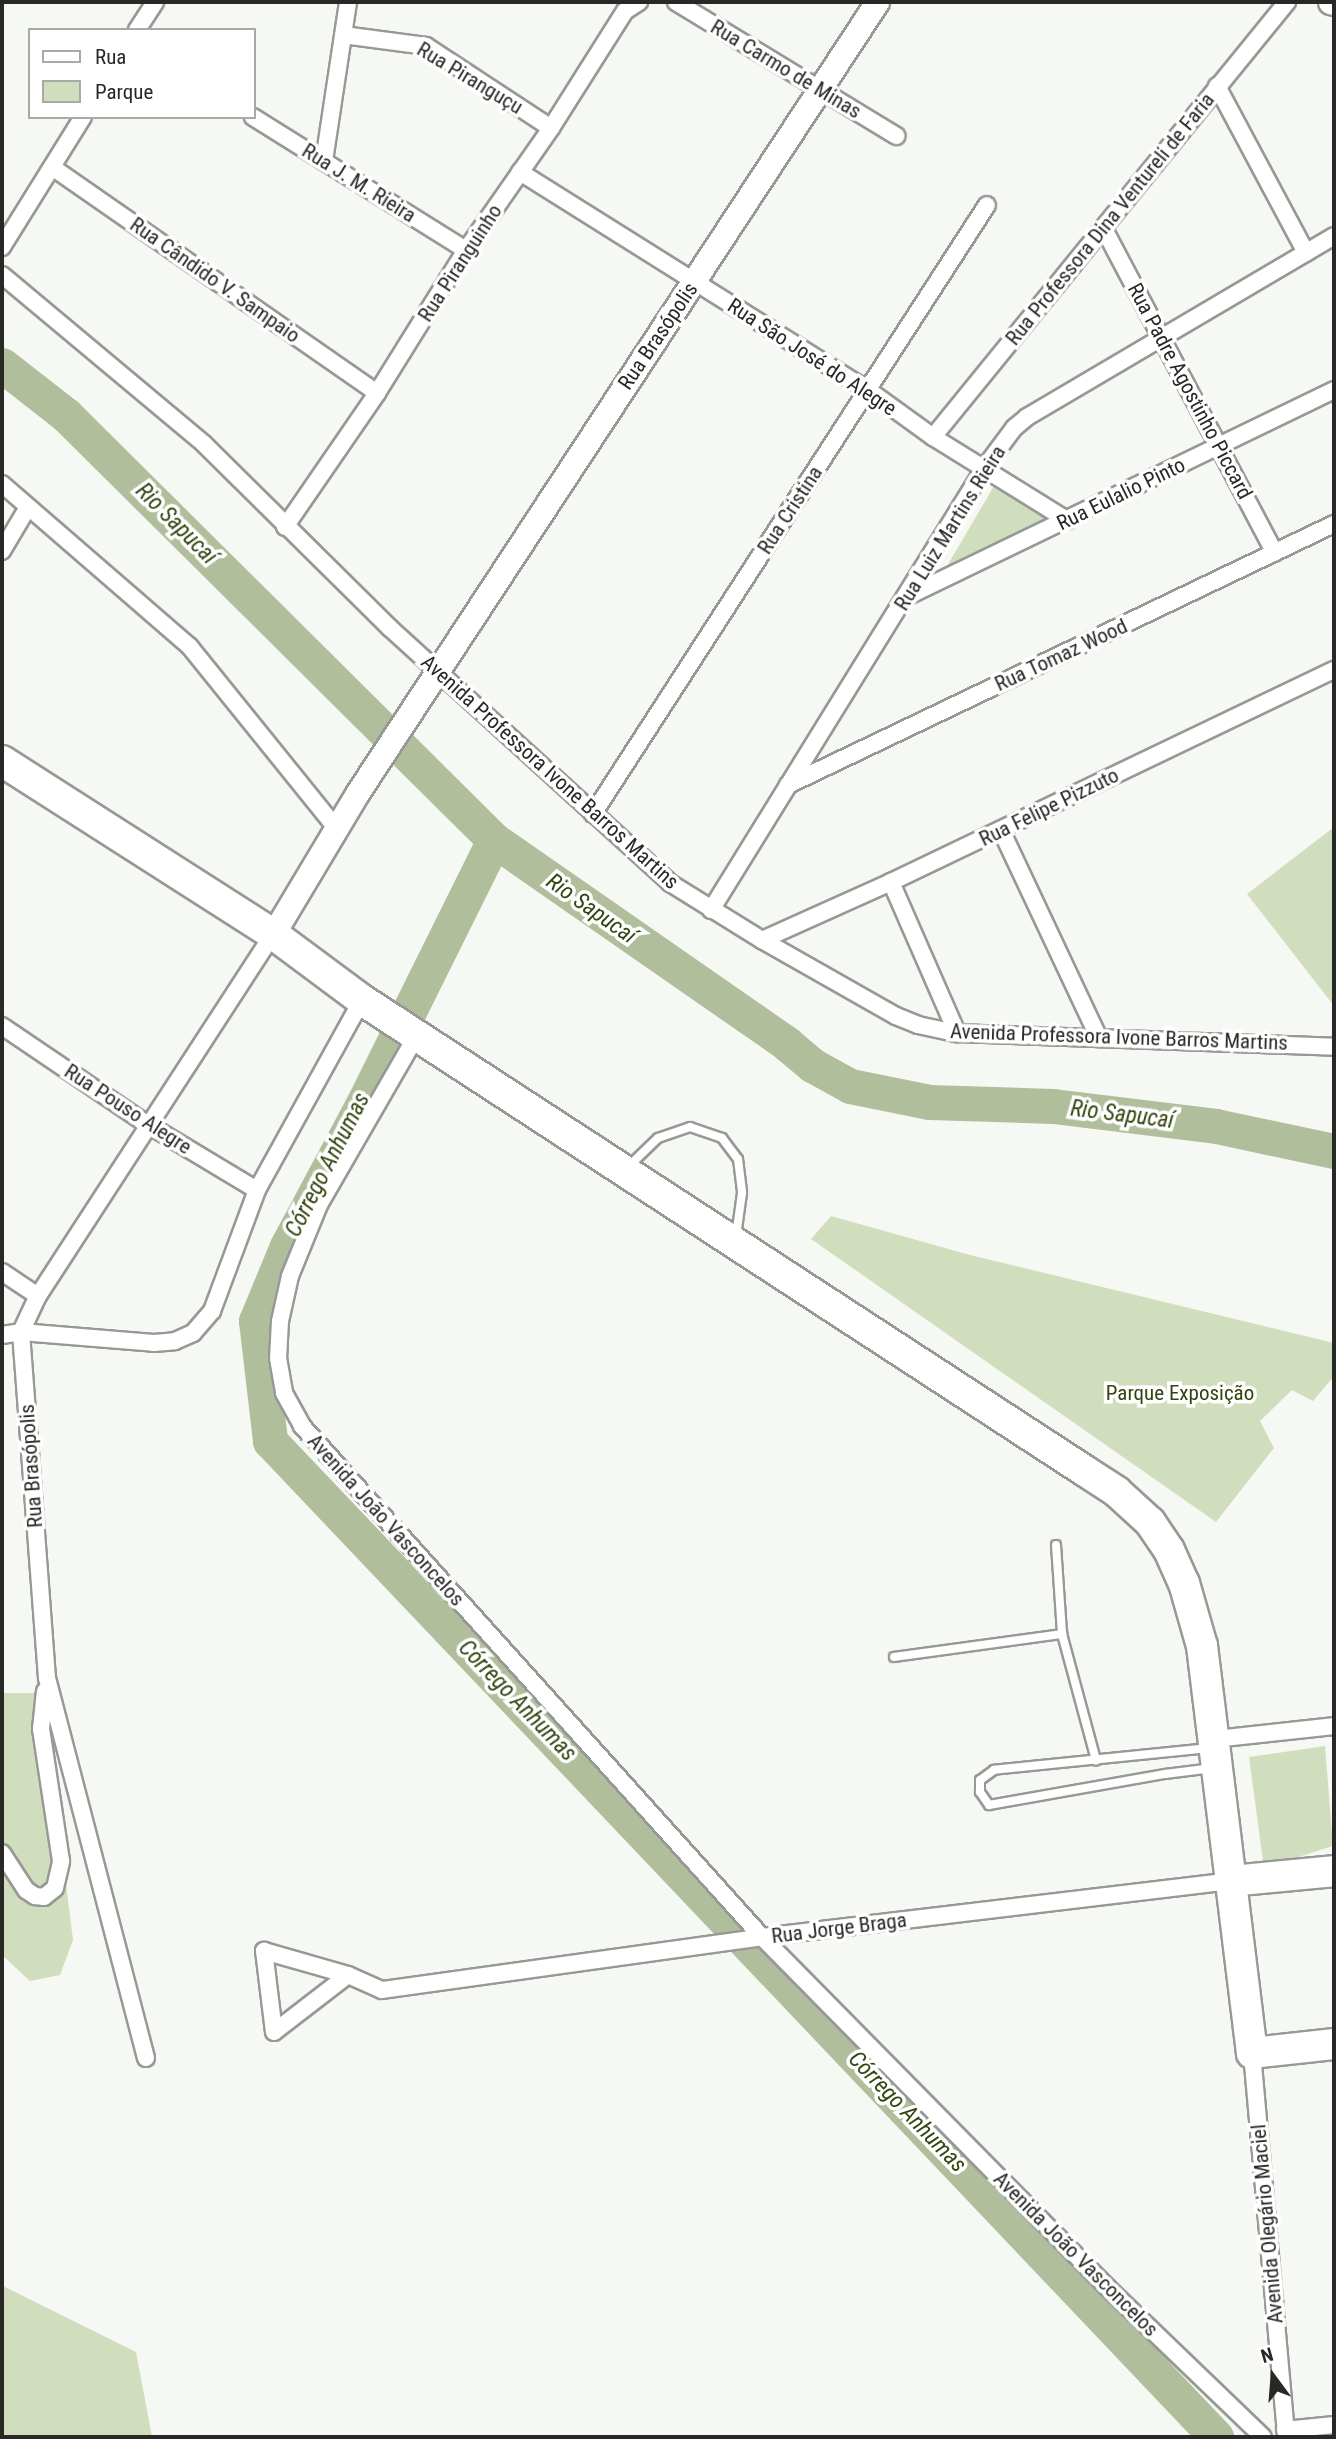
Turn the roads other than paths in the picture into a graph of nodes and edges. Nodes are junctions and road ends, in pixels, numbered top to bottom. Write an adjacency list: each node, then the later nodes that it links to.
1 (155, 2): 7 (street)
2 (348, 2): 8 (street)
3 (639, 2): 13 (street, Rua Piranguinho)
4 (676, 2): 10 (street, Rua Carmo de Minas)
5 (877, 2): 10 (street, Rua Brasópolis)
6 (1287, 2): 9 (street, Rua Professora Dina Ventureli de Faria)
7 (138, 28)
8 (343, 36): 13 (street, Rua Piranguçu); 15 (street)
9 (1217, 86): 19 (street, Rua Professora Dina Ventureli de Faria); 23 (street)
10 (820, 91): 14 (street, Rua Carmo de Minas); 25 (street, Rua Brasópolis)
11 (82, 119): 16 (street)
12 (256, 119): 15 (street, Rua J. M. Rieira)
13 (551, 128): 17 (street, Rua Piranguinho)
14 (896, 136)
15 (324, 161): 22 (street, Rua J. M. Rieira)
16 (52, 167): 21 (street); 29 (street, Rua Cândido V. Sampaio)
17 (520, 172): 22 (street, Rua Piranguinho); 25 (street, Rua São José do Alegre)
18 (987, 205): 27 (street, Rua Cristina)
19 (1104, 229): 26 (street, Rua Padre Agostinho Piccard); 30 (street, Rua Professora Dina Ventureli de Faria)
20 (1334, 236): 23 (street, Rua Luiz Martins Rieira)
21 (2, 247)
22 (466, 250): 29 (street, Rua Piranguinho)
23 (1306, 253): 26 (street, Rua Luiz Martins Rieira)
24 (2, 275): 37 (street, Avenida Professora Ivone Barros Martins)
25 (695, 281): 27 (street, Rua São José do Alegre); 42 (street, Rua Brasópolis)
26 (1163, 340): 31 (street, Rua Padre Agostinho Piccard); 32 (street, Rua Luiz Martins Rieira)
27 (867, 390): 30 (street, Rua São José do Alegre); 45 (street, Rua Cristina)
28 (1334, 390): 31 (street, Rua Eulalio Pinto)
29 (377, 393): 37 (street, Rua Piranguinho)
30 (933, 437): 32 (street, Rua São José do Alegre)
31 (1220, 445): 35 (street, Rua Eulalio Pinto); 39 (street, Rua Padre Agostinho Piccard)
32 (985, 467): 35 (street, Rua São José do Alegre); 40 (street, Rua Luiz Martins Rieira)
33 (2, 484): 34 (street)
34 (28, 508): 38 (street); 46 (street)
35 (1067, 520): 40 (street, Rua Eulalio Pinto)
36 (1334, 524): 39 (street, Rua Tomaz Wood)
37 (285, 527): 42 (street, Avenida Professora Ivone Barros Martins)
38 (2, 551)
39 (1275, 553): 44 (street, Rua Tomaz Wood)
40 (907, 597): 44 (street, Rua Luiz Martins Rieira)
41 (1334, 670): 47 (street, Rua Felipe Pizzuto)
42 (440, 671): 45 (street, Avenida Professora Ivone Barros Martins); 46 (street, Rua Brasópolis)
43 (2, 761): 50 (highway)
44 (788, 785): 49 (street, Rua Luiz Martins Rieira)
45 (593, 814): 49 (street, Avenida Professora Ivone Barros Martins)
46 (337, 828): 50 (street, Rua Brasópolis)
47 (1001, 830): 48 (street, Rua Felipe Pizzuto); 56 (street)
48 (891, 882): 51 (street, Rua Felipe Pizzuto); 55 (street)
49 (711, 910): 51 (street, Avenida Professora Ivone Barros Martins)
50 (273, 934): 52 (highway); 58 (street, Rua Brasópolis)
51 (762, 940): 55 (street, Avenida Professora Ivone Barros Martins)
52 (369, 1004): 54 (highway); 60 (street)
53 (2, 1026): 58 (street, Rua Pouso Alegre)
54 (412, 1032): 59 (highway); 76 (street, Avenida João Vasconcelos)
55 (957, 1033): 56 (street, Avenida Professora Ivone Barros Martins)
56 (1099, 1038): 57 (street, Avenida Professora Ivone Barros Martins)
57 (1333, 1045)
58 (147, 1124): 60 (street, Rua Pouso Alegre); 63 (street, Rua Brasópolis)
59 (625, 1170): 61 (highway); 61 (lane)
60 (257, 1190): 64 (street)
61 (735, 1242): 71 (highway)
62 (2, 1272): 63 (street)
63 (38, 1296): 64 (street, Rua Brasópolis)
64 (21, 1332): 65 (street); 69 (street, Rua Brasópolis)
65 (2, 1335)
66 (1056, 1545): 67 (lane)
67 (1062, 1634): 68 (lane); 72 (lane)
68 (894, 1657)
69 (47, 1678): 73 (street); 80 (street, Rua Brasópolis)
70 (1334, 1726): 71 (street)
71 (1216, 1752): 72 (lane); 72 (lane); 75 (highway)
72 (1096, 1760)
73 (2, 1853)
74 (1334, 1871): 75 (highway, Rua Jorge Braga)
75 (1231, 1881): 76 (street, Rua Jorge Braga); 79 (highway)
76 (760, 1937): 77 (street, Rua Jorge Braga); 83 (street, Avenida João Vasconcelos)
77 (348, 1975): 77 (street, Rua Jorge Braga)
78 (1334, 2043): 79 (highway)
79 (1252, 2053): 82 (street, Avenida Olegário Maciel)
80 (146, 2058)
81 (1334, 2425): 82 (street)
82 (1285, 2434)
83 (1263, 2437)

